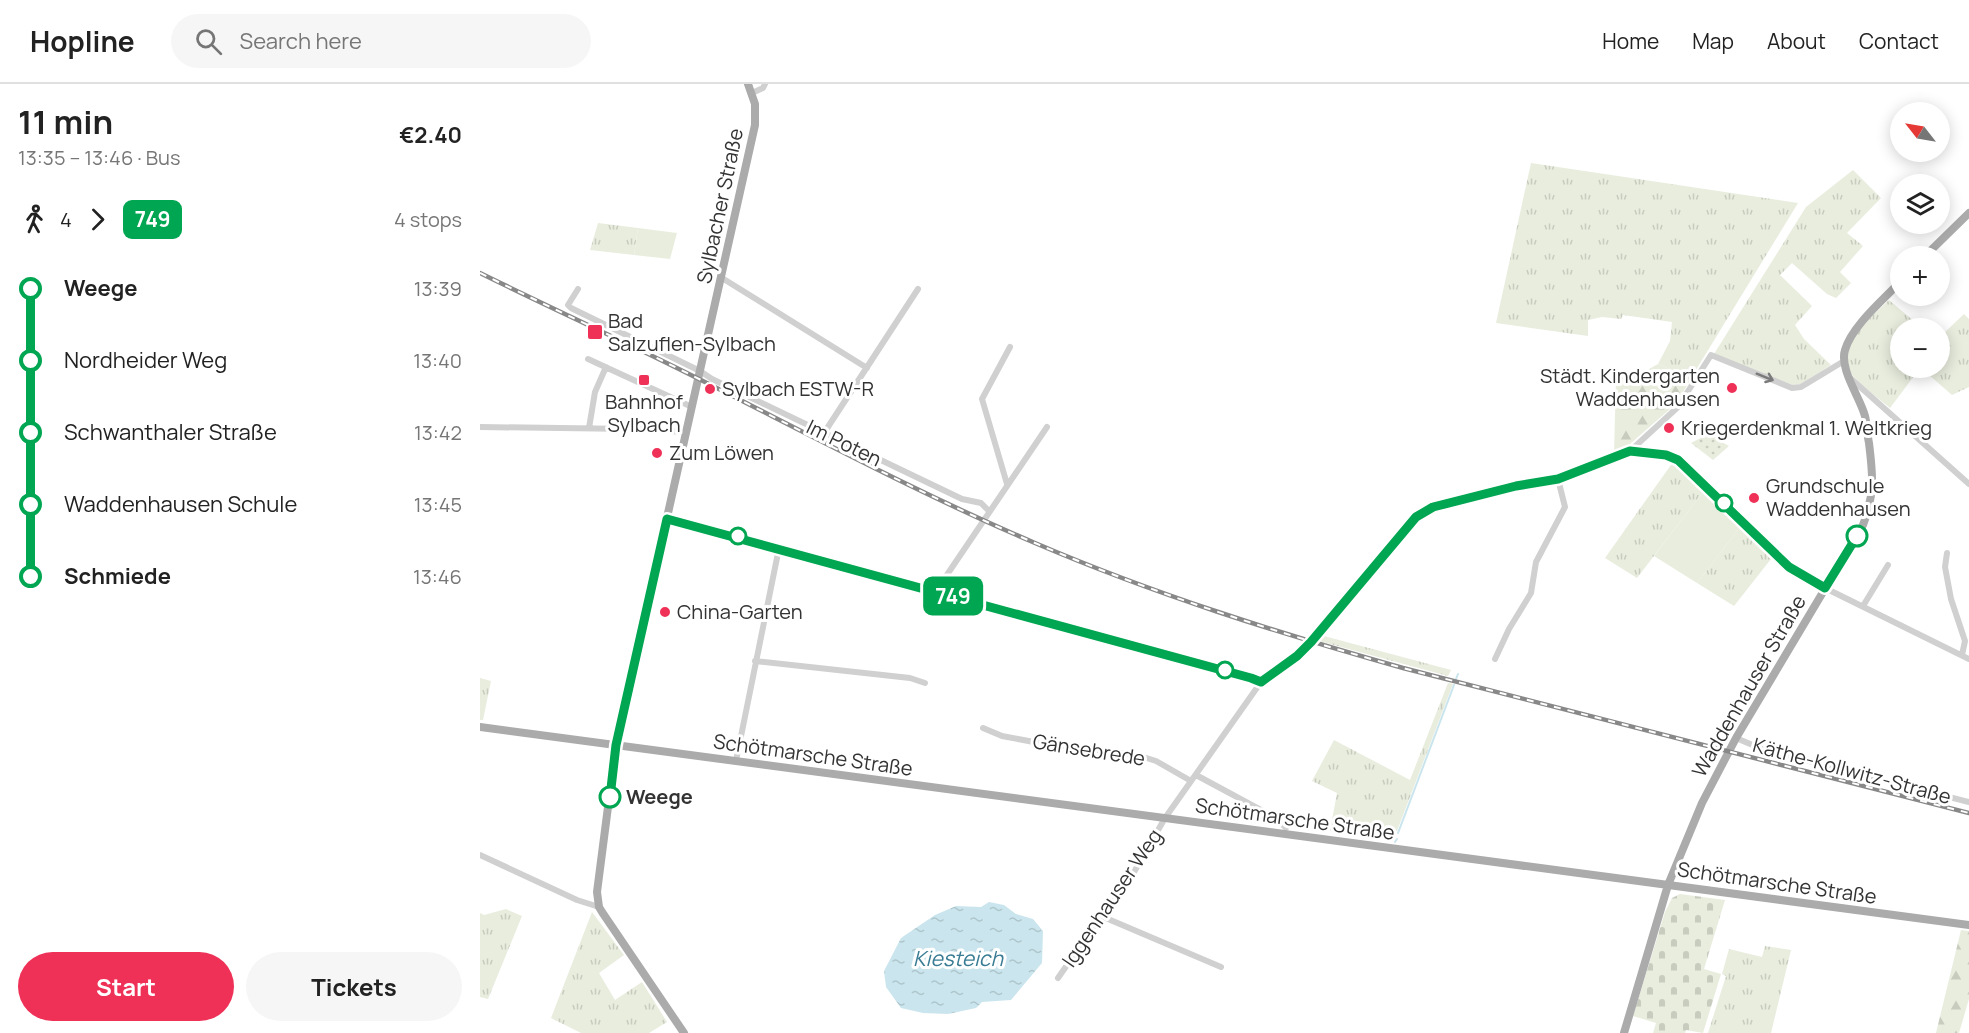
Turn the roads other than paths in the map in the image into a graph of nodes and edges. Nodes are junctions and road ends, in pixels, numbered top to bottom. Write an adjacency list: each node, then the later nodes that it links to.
1 (748, 84): 3 (main road, Sylbacher Straße)
2 (765, 84): 3 (street)
3 (752, 93): 6 (main road, Sylbacher Straße)
4 (1969, 213): 5 (main road)
5 (1935, 246)
6 (722, 278): 14 (street); 15 (main road, Sylbacher Straße)
7 (578, 289): 15 (street)
8 (918, 289): 14 (street)
9 (1890, 293): 12 (main road)
10 (1010, 347): 25 (street)
11 (588, 359): 13 (street)
12 (1844, 361): 16 (main road, Waddenhauser Straße); 23 (street, one-way to 12)
13 (606, 368): 17 (street); 20 (street)
14 (867, 368): 22 (street)
15 (700, 371): 17 (main road, Sylbacher Straße); 22 (street, Im Poten)
16 (1849, 377): 26 (street); 32 (main road, Waddenhauser Straße)
17 (692, 407): 21 (main road, Sylbacher Straße)
18 (480, 427): 20 (street)
19 (1047, 427): 25 (street)
20 (589, 428): 21 (street)
21 (686, 432): 28 (main road, Sylbacher Straße)
22 (824, 433): 27 (street, Im Poten)
23 (1630, 451): 24 (street, Iggenhauser Weg); 32 (street)
24 (1558, 479): 36 (street); 39 (street, Iggenhauser Weg)
25 (1007, 484): 27 (street)
26 (1969, 484)
27 (989, 511): 33 (street)
28 (667, 519): 29 (street); 44 (main road, Sylbacher Straße)
29 (779, 548): 33 (street); 38 (street)
30 (1947, 553): 35 (street)
31 (1888, 565): 34 (street)
32 (1825, 588): 34 (street); 43 (main road, Waddenhauser Straße)
33 (936, 591): 39 (street)
34 (1863, 606): 35 (street)
35 (1962, 655): 37 (street)
36 (1495, 659)
37 (1969, 659)
38 (755, 661): 40 (street); 45 (street)
39 (1261, 682): 46 (street, Iggenhauser Weg)
40 (925, 683)
41 (480, 727): 44 (main road, Schötmarsche Straße)
42 (983, 728): 46 (street, Gänsebrede)
43 (1736, 738): 47 (street, Käthe-Kollwitz-Straße); 51 (main road, Waddenhauser Straße)
44 (616, 745): 45 (main road, Schötmarsche Straße); 52 (main road, Sylbacher Straße)
45 (736, 761): 48 (main road, Schötmarsche Straße)
46 (1193, 778): 48 (street, Iggenhauser Weg); 49 (street, Gänsebrede)
47 (1969, 802)
48 (1165, 818): 51 (main road, Schötmarsche Straße); 53 (street, Iggenhauser Weg)
49 (1286, 828)
50 (480, 855): 52 (street)
51 (1668, 885): 54 (main road, Schötmarsche Straße); 58 (main road, Waddenhauser Straße)
52 (599, 908): 57 (main road)
53 (1101, 916): 55 (street); 56 (street, Iggenhauser Weg)
54 (1969, 925)
55 (1221, 967)
56 (1058, 978)
57 (684, 1033)
58 (1624, 1033)

